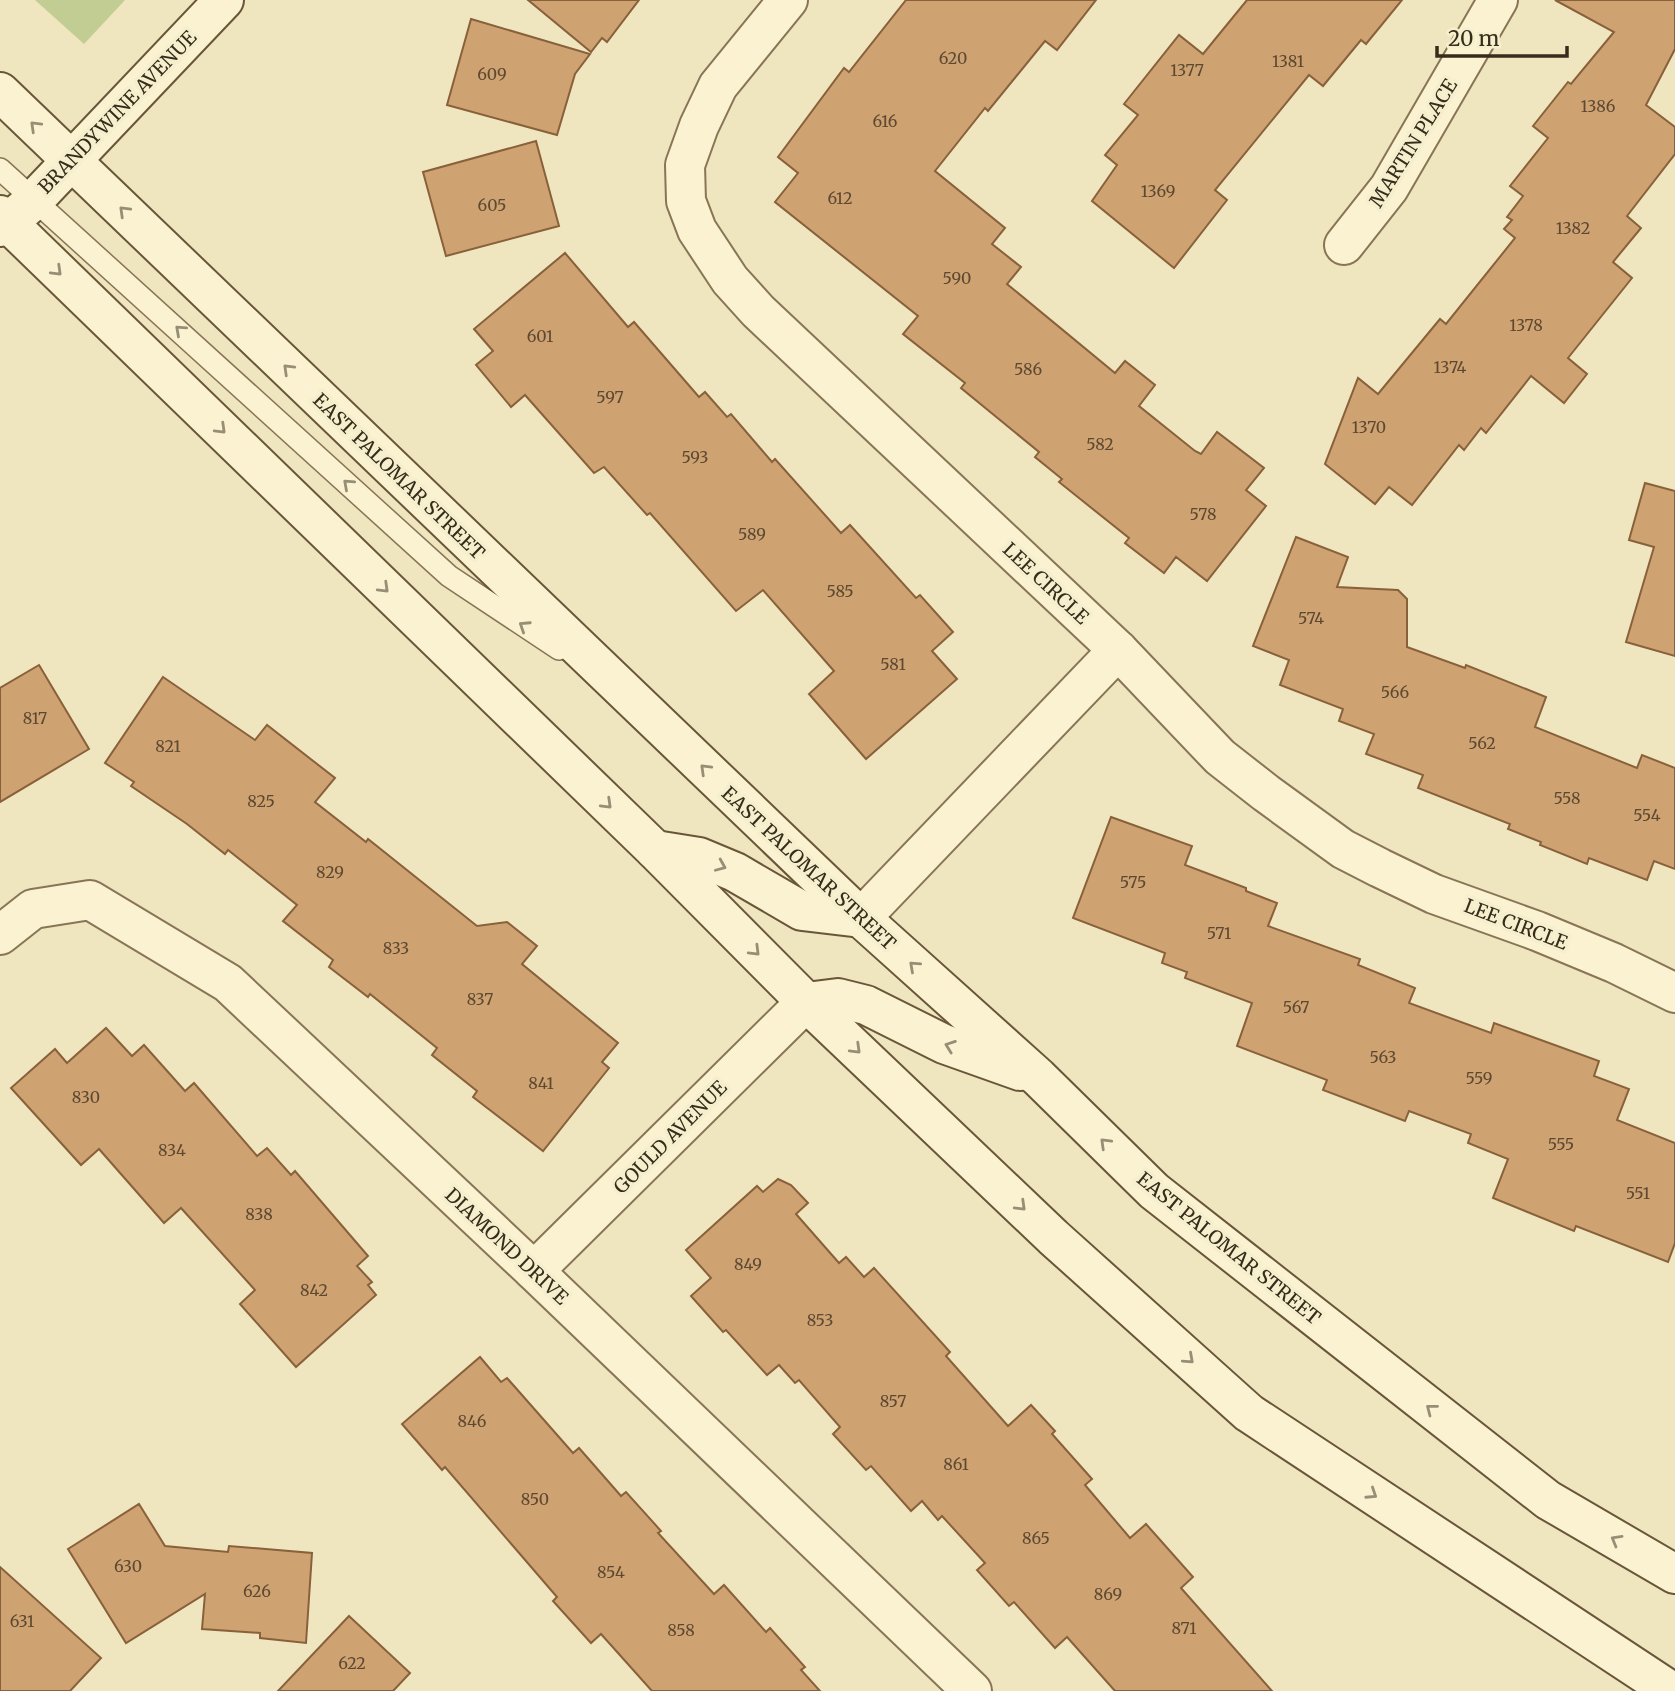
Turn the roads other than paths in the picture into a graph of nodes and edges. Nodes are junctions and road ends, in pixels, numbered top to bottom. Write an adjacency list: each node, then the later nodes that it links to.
1 (224, 0): 5 (main road, BRANDYWINE AVENUE)
2 (788, 0): 9 (main road, LEE CIRCLE)
3 (1498, 0): 8 (main road, MARTIN PLACE)
4 (0, 93): 5 (main road, EAST PALOMAR STREET, one-way to 4)
5 (71, 160): 7 (main road, BRANDYWINE AVENUE); 10 (main road, EAST PALOMAR STREET, one-way to 5)
6 (0, 169): 7 (lane)
7 (7, 221): 10 (lane, one-way to 7); 11 (main road, one-way to 11)
8 (1344, 245)
9 (1118, 650): 12 (main road); 14 (main road, LEE CIRCLE)
10 (622, 690): 12 (main road, EAST PALOMAR STREET, one-way to 10)
11 (655, 850): 12 (main road, one-way to 12); 15 (main road, one-way to 15)
12 (861, 918): 16 (main road, EAST PALOMAR STREET, one-way to 12)
13 (0, 935): 17 (main road, DIAMOND DRIVE)
14 (1675, 993)
15 (806, 1002): 16 (main road, one-way to 15); 17 (main road, GOULD AVENUE); 20 (main road, one-way to 20)
16 (1038, 1077): 18 (main road, EAST PALOMAR STREET, one-way to 16)
17 (534, 1271): 19 (main road, DIAMOND DRIVE)
18 (1675, 1574)
19 (972, 1691)
20 (1671, 1691)

